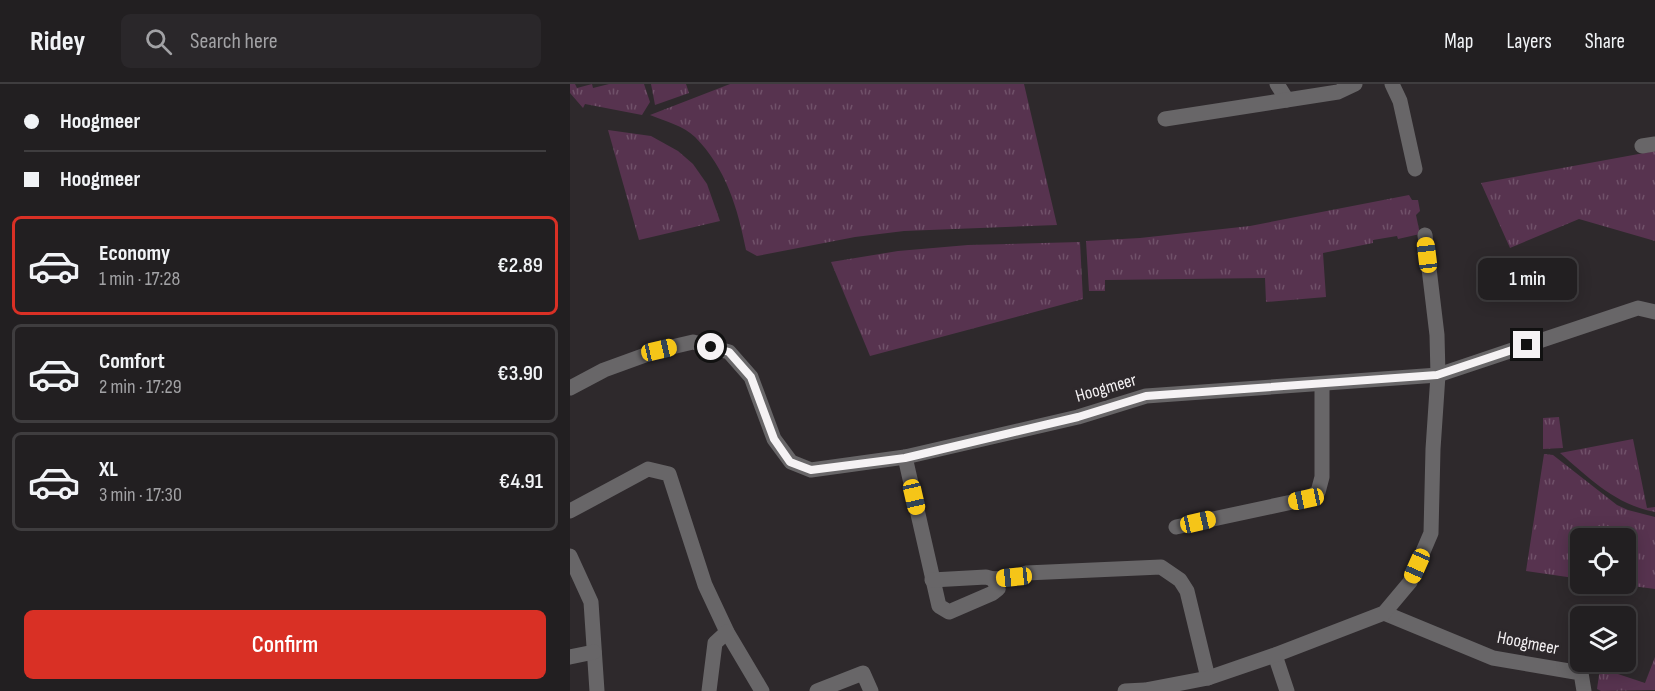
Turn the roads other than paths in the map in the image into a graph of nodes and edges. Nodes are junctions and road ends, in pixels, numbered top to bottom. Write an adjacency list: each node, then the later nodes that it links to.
1 (1277, 84): 4 (street)
2 (1355, 84): 4 (street)
3 (1392, 84): 6 (street)
4 (1287, 100): 5 (street)
5 (1165, 119)
6 (1415, 169)
7 (1425, 235): 9 (street)
8 (1655, 312): 9 (street, Hoogmeer)
9 (1437, 375): 10 (street, Hoogmeer); 18 (street)
10 (1322, 384): 12 (street, Hoogmeer); 14 (street)
11 (570, 388): 12 (street, Hoogmeer)
12 (905, 458): 17 (street)
13 (570, 511): 19 (street)
14 (1176, 527)
15 (570, 556): 20 (street)
16 (993, 579): 17 (street); 17 (street); 23 (street)
17 (932, 580)
18 (1384, 613): 21 (street); 31 (street, Hoogmeer)
19 (727, 632): 25 (street); 26 (street)
20 (594, 652): 22 (street); 24 (street)
21 (1275, 655): 23 (street); 30 (street)
22 (570, 657)
23 (1208, 678): 29 (street)
24 (597, 691)
25 (709, 691)
26 (762, 691)
27 (817, 691): 28 (street)
28 (871, 691)
29 (1125, 691)
30 (1287, 691)
31 (1584, 691)

